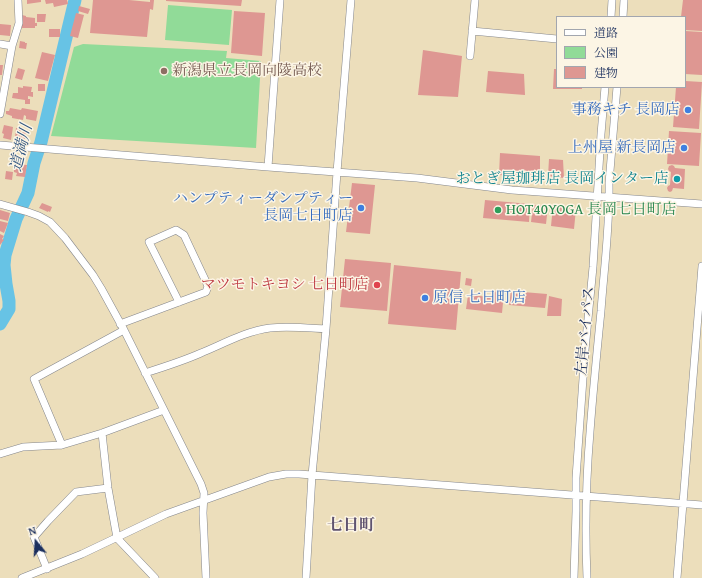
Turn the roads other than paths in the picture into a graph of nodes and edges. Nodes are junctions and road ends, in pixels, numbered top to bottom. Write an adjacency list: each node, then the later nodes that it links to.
1 (18, 0): 12 (street)
2 (280, 0): 18 (street)
3 (351, 0): 19 (street)
4 (475, 0): 9 (street)
5 (612, 0): 7 (street)
6 (624, 0): 8 (street)
7 (611, 16)
8 (623, 16)
9 (472, 31): 10 (street); 13 (street)
10 (556, 39)
11 (0, 44): 12 (street)
12 (12, 46): 16 (street)
13 (470, 56)
14 (605, 88): 20 (street, 左岸バイパス)
15 (617, 88): 21 (street, 左岸バイパス)
16 (0, 114)
17 (0, 145): 18 (street)
18 (268, 167): 19 (street)
19 (337, 172): 20 (street); 27 (street)
20 (598, 196): 21 (street); 36 (street, 左岸バイパス)
21 (609, 197): 23 (street); 37 (street, 左岸バイパス)
22 (0, 204): 26 (street)
23 (702, 204)
24 (702, 266): 28 (street)
25 (179, 302): 25 (street); 26 (street)
26 (122, 327): 29 (street); 32 (street)
27 (326, 329): 29 (street); 34 (street)
28 (698, 357): 39 (street)
29 (145, 373): 30 (street)
30 (164, 410): 31 (street); 38 (street)
31 (102, 433): 32 (street); 35 (street)
32 (62, 445): 33 (street)
33 (0, 454)
34 (312, 475): 36 (street); 38 (street); 46 (street)
35 (108, 488): 41 (street); 42 (street)
36 (576, 496): 37 (street); 47 (street, 左岸バイパス)
37 (587, 496): 39 (street); 48 (street, 左岸バイパス)
38 (204, 500): 41 (street); 45 (street)
39 (684, 504): 40 (street); 49 (street)
40 (702, 505)
41 (117, 538): 42 (street); 44 (street)
42 (47, 569): 43 (street)
43 (22, 578)
44 (155, 578)
45 (206, 578)
46 (306, 578)
47 (574, 578)
48 (587, 578)
49 (678, 578)

